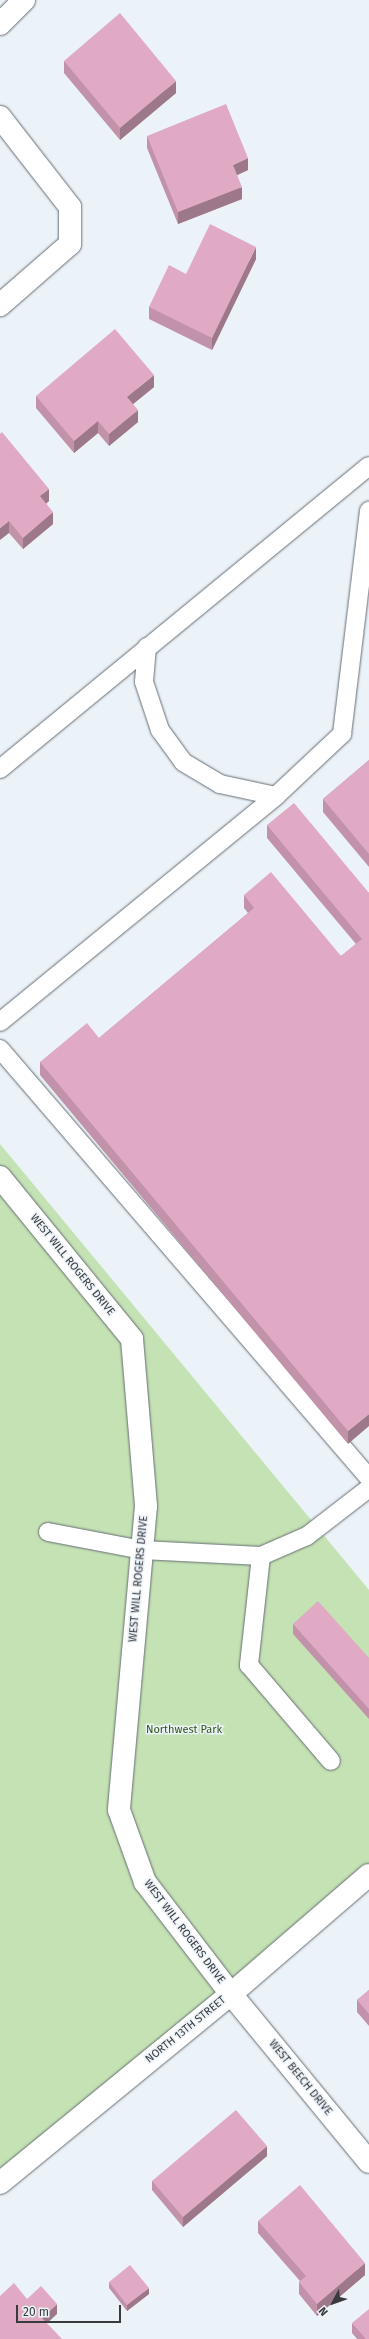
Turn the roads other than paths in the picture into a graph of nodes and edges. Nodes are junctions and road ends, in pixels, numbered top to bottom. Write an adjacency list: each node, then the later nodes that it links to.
1 (24, 0): 2 (street)
2 (0, 24)
3 (0, 117): 4 (street)
4 (0, 305)
5 (369, 466): 7 (lane)
6 (369, 511): 9 (lane)
7 (147, 647): 8 (lane); 9 (lane)
8 (0, 769)
9 (276, 796): 10 (lane)
10 (0, 1022)
11 (0, 1049): 13 (lane)
12 (0, 1177): 16 (street, WEST WILL ROGERS DRIVE)
13 (369, 1478)
14 (369, 1488): 17 (lane)
15 (48, 1532): 16 (lane)
16 (142, 1550): 17 (lane); 20 (street, WEST WILL ROGERS DRIVE)
17 (261, 1556): 18 (lane)
18 (331, 1761)
19 (369, 1875): 20 (street, NORTH 13TH STREET)
20 (231, 1994): 21 (street, WEST BEECH DRIVE); 22 (street, NORTH 13TH STREET)
21 (369, 2162)
22 (0, 2182)

